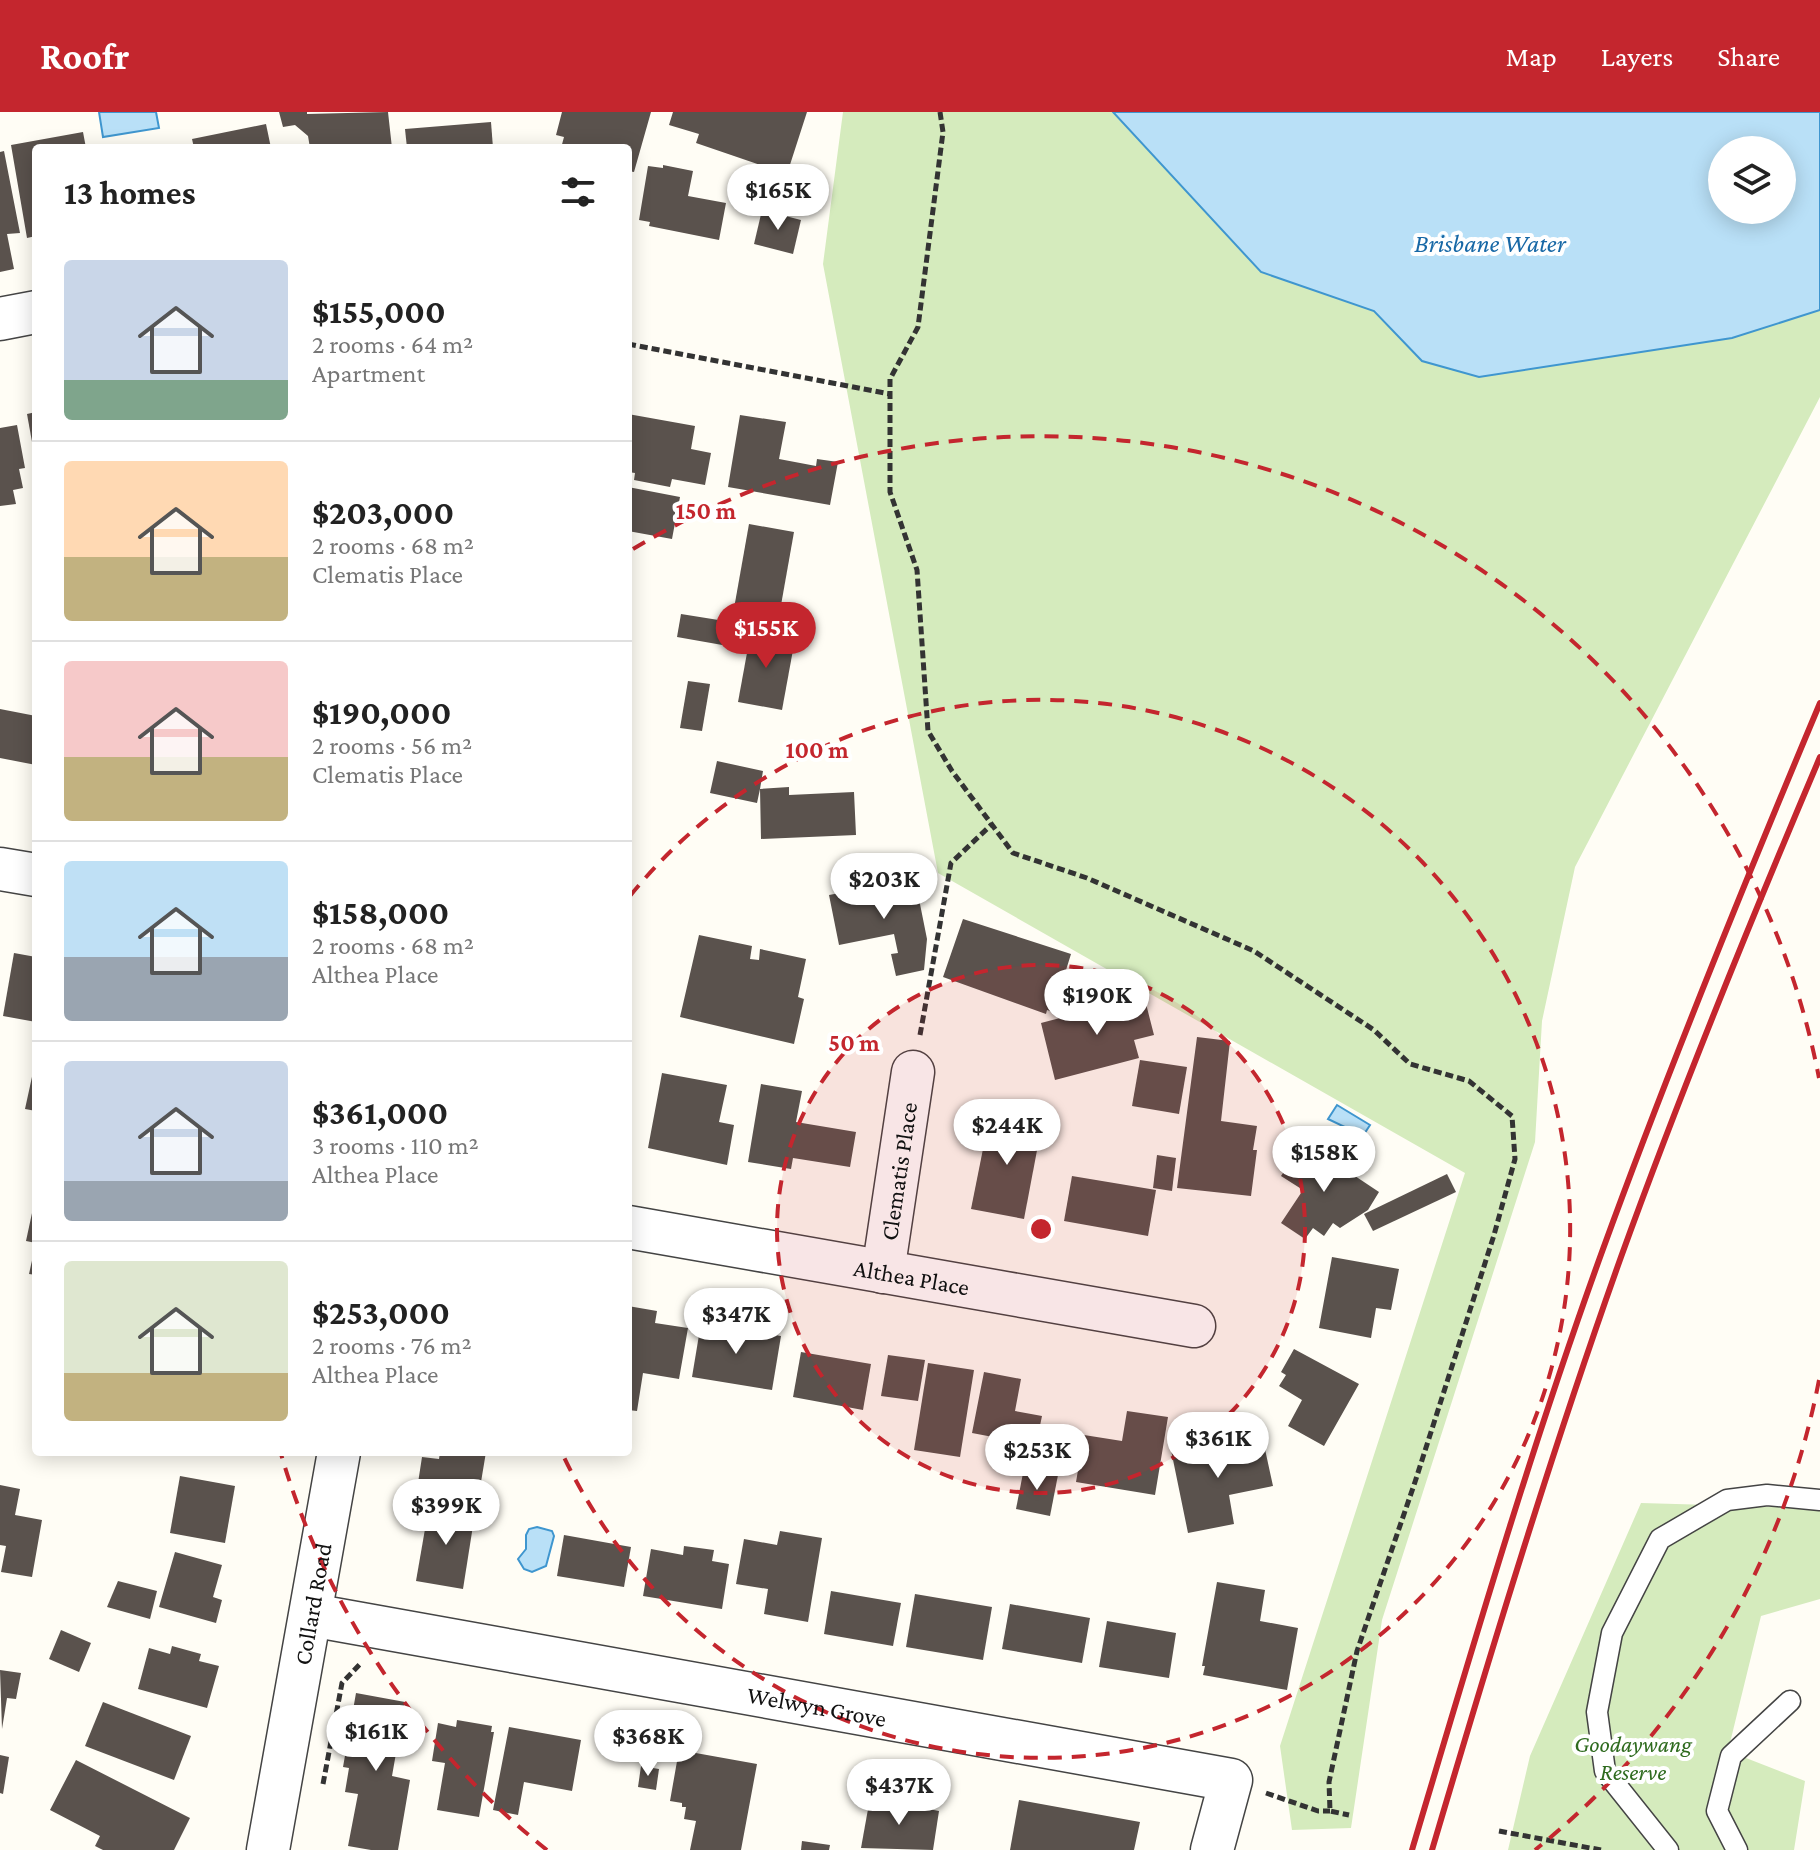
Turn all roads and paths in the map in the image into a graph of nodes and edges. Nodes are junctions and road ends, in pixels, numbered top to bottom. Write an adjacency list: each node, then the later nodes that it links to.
1 (940, 112): 5 (path)
2 (32, 313): 3 (street)
3 (0, 319)
4 (632, 345): 5 (path)
5 (890, 394): 6 (path)
6 (992, 824): 9 (path); 20 (path)
7 (0, 869): 8 (street)
8 (32, 874)
9 (913, 1072): 11 (street, Clematis Place)
10 (632, 1228): 11 (street, Althea Place)
11 (883, 1272): 12 (street, Althea Place)
12 (1194, 1326)
13 (338, 1456): 15 (street, Collard Road)
14 (1820, 1500): 26 (lane)
15 (311, 1615): 16 (street, Welwyn Grove); 23 (street, Collard Road)
16 (392, 1630): 18 (street, Welwyn Grove); 19 (path)
17 (1790, 1701): 27 (lane)
18 (1231, 1780): 20 (path); 24 (street)
19 (321, 1789)
20 (1330, 1811): 21 (path)
21 (1349, 1815)
22 (1499, 1831): 25 (path)
23 (268, 1850)
24 (1212, 1850)
25 (1601, 1850)
26 (1668, 1850)
27 (1737, 1850)

